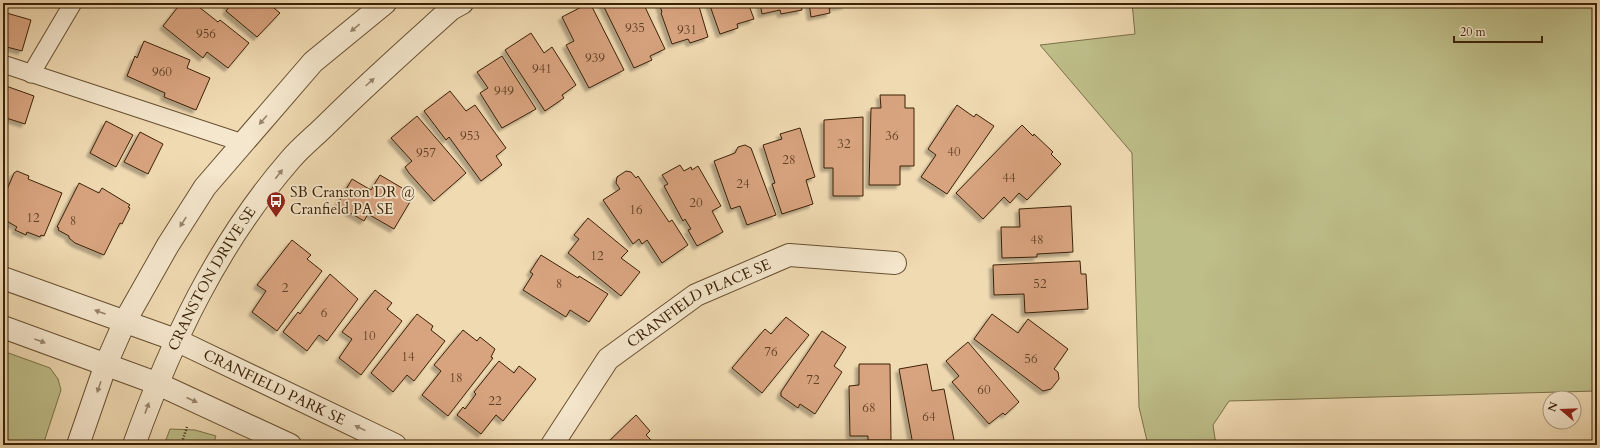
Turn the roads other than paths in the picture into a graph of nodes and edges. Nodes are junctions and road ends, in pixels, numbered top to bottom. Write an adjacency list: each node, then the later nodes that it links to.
1 (73, 3): 5 (lane)
2 (385, 3): 6 (street, one-way to 6)
3 (454, 5): 11 (street, CRANSTON DRIVE SE, one-way to 3)
4 (3, 64): 5 (lane)
5 (31, 74): 6 (lane)
6 (243, 143): 9 (street, one-way to 9)
7 (895, 263): 18 (street, CRANFIELD PLACE SE)
8 (3, 278): 9 (street, CRANFIELD PARK SE, one-way to 8)
9 (125, 321): 11 (street, CRANFIELD PARK SE); 12 (street)
10 (3, 327): 12 (street, one-way to 12)
11 (176, 340): 13 (street, CRANSTON DRIVE SE); 17 (street, CRANFIELD PARK SE, one-way to 11)
12 (106, 364): 13 (street); 14 (street, one-way to 14)
13 (156, 383): 15 (street, CRANSTON DRIVE SE, one-way to 13); 16 (street, one-way to 16)
14 (78, 445)
15 (134, 445)
16 (290, 445)
17 (395, 445)
18 (552, 445)

